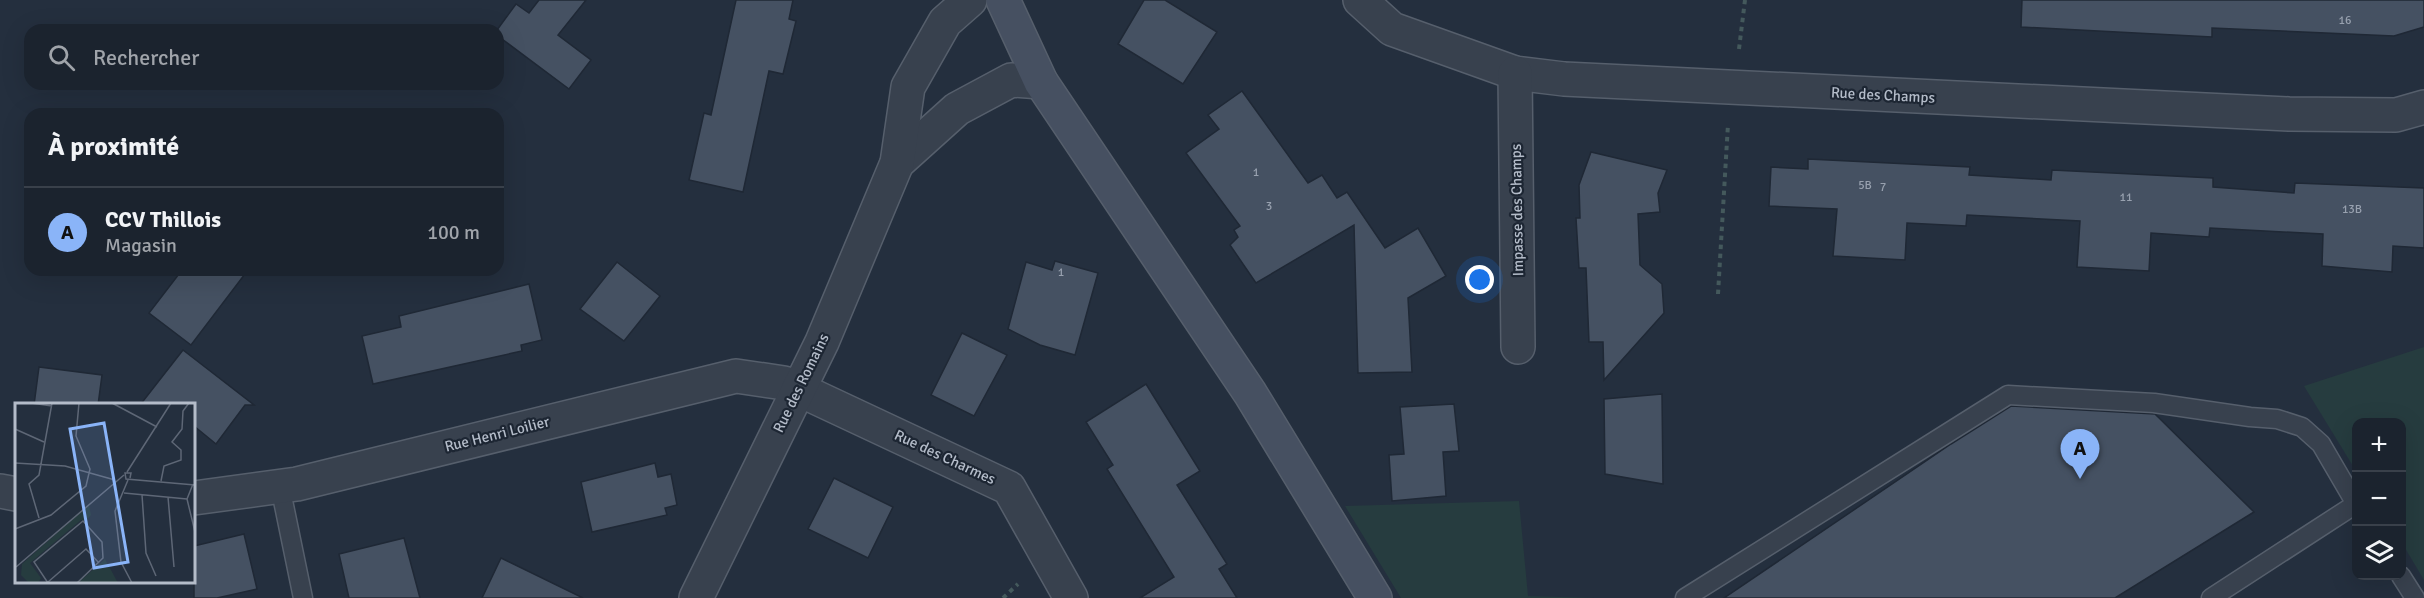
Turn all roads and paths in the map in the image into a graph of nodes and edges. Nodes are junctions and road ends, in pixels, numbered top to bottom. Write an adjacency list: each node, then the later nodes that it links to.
1 (970, 0): 9 (street, Rue des Romains)
2 (1003, 0): 6 (street)
3 (1360, 0): 5 (street, Rue des Champs)
4 (1745, 0): 7 (path)
5 (1515, 73): 7 (street, Rue des Champs); 11 (street, Impasse des Champs)
6 (1041, 82): 9 (street, Rue des Romains); 23 (street)
7 (1730, 88): 8 (street, Rue des Champs); 10 (path)
8 (2424, 107)
9 (897, 163): 12 (street, Rue des Romains)
10 (1718, 294)
11 (1518, 347)
12 (798, 389): 13 (street, Rue Henri Loilier); 21 (street, Rue des Romains); 22 (street, Rue des Charmes)
13 (280, 486): 17 (street, Rue Henri Loilier); 20 (lane)
14 (0, 491): 15 (street)
15 (15, 494)
16 (2352, 497): 24 (lane)
17 (195, 498)
18 (2352, 507): 25 (lane)
19 (2404, 580): 26 (lane)
20 (303, 598)
21 (696, 598)
22 (1071, 598)
23 (1375, 598)
24 (1685, 598)
25 (2211, 598)
26 (2415, 598)

